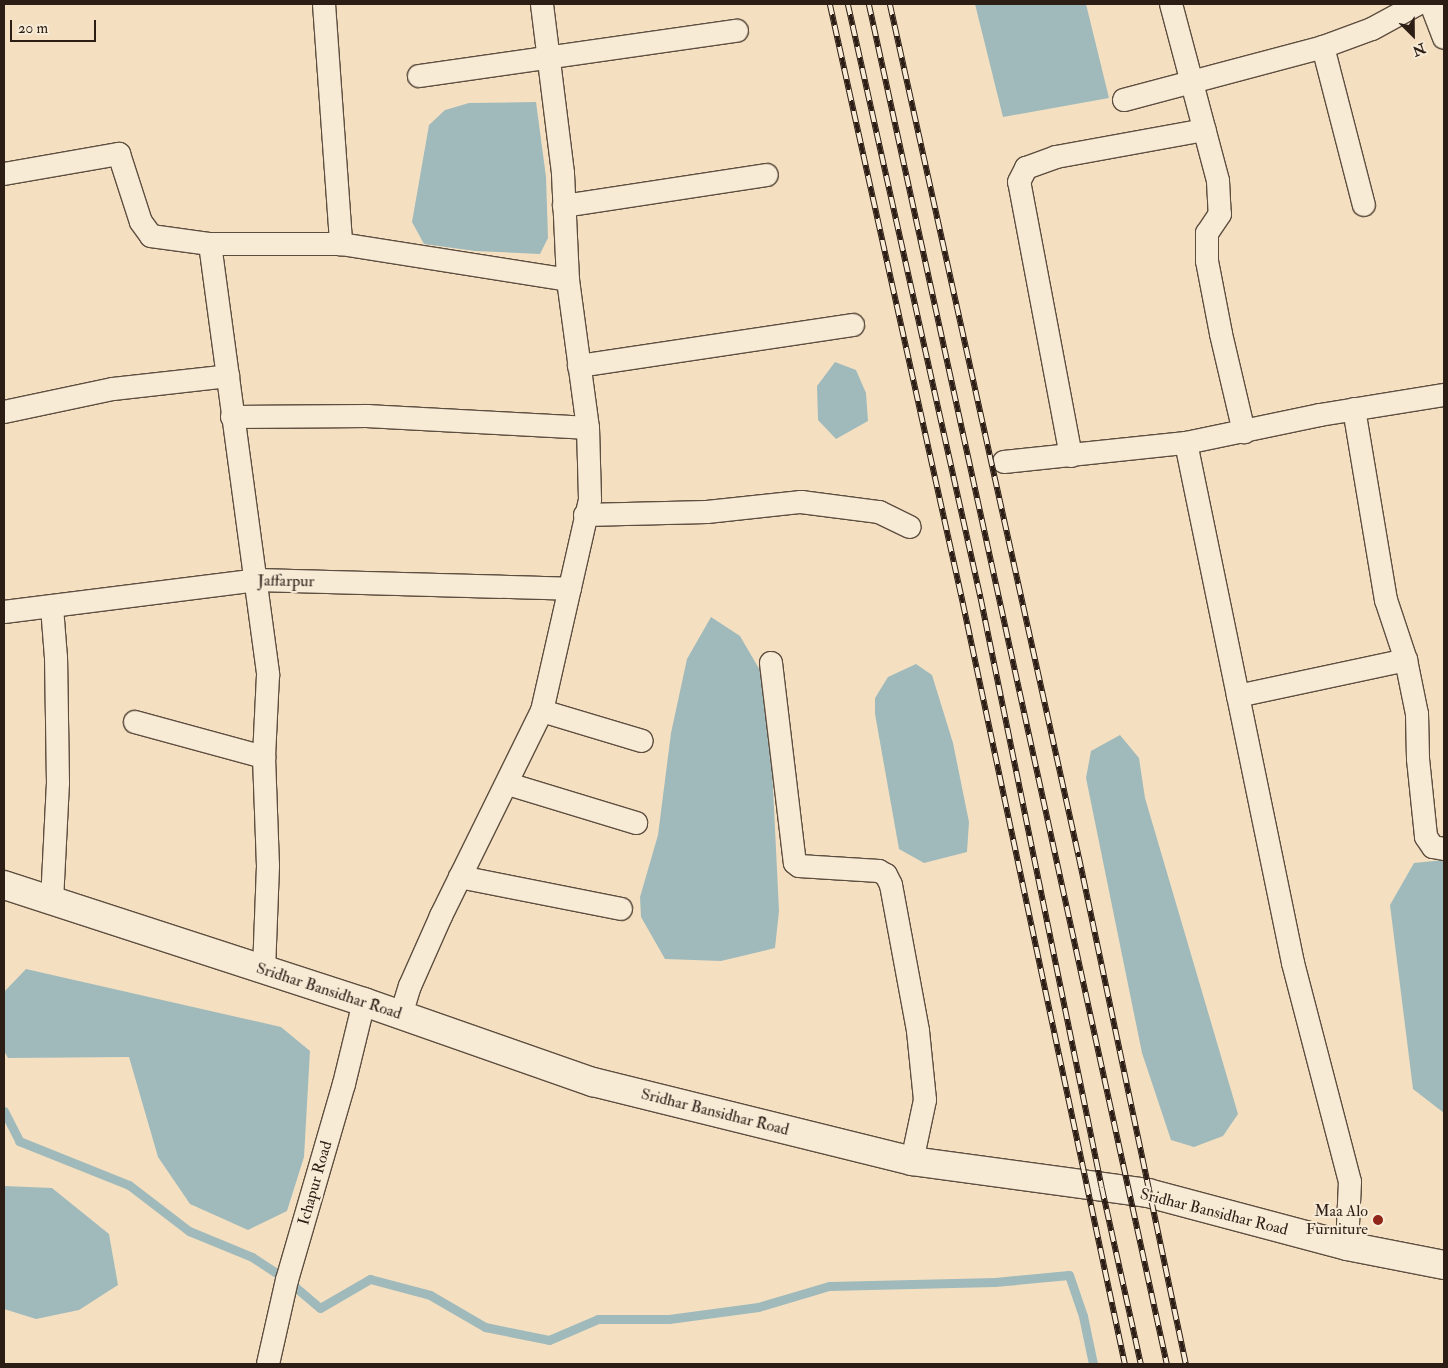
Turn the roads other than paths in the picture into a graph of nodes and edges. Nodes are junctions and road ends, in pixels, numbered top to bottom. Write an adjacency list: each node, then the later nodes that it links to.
1 (324, 4): 19 (street)
2 (542, 4): 9 (street)
3 (1171, 4): 11 (street)
4 (1418, 4): 8 (street)
5 (1431, 4): 7 (street)
6 (737, 31): 9 (street)
7 (1444, 38)
8 (1323, 47): 11 (street); 16 (street)
9 (549, 58): 10 (street); 17 (street)
10 (419, 76)
11 (1193, 82): 12 (street); 13 (street)
12 (1124, 100)
13 (1205, 130): 29 (street); 31 (street)
14 (4, 174): 18 (street)
15 (768, 175): 17 (street)
16 (1364, 205)
17 (564, 206): 20 (street)
18 (210, 244): 19 (street); 23 (street)
19 (341, 244): 20 (street)
20 (568, 280): 22 (street)
21 (853, 325): 22 (street)
22 (579, 366): 28 (street)
23 (228, 376): 26 (street); 27 (street)
24 (1444, 395): 25 (street)
25 (1354, 409): 29 (street); 39 (street)
26 (4, 412)
27 (232, 417): 28 (street); 35 (street)
28 (588, 428): 33 (street)
29 (1244, 432): 30 (street)
30 (1186, 443): 31 (street); 41 (street)
31 (1071, 456): 32 (street)
32 (1004, 462)
33 (585, 515): 34 (street); 36 (street)
34 (910, 527)
35 (257, 580): 36 (street, Jaffarpur); 37 (street, Jaffarpur); 45 (street)
36 (570, 589): 42 (street)
37 (52, 607): 38 (street, Jaffarpur); 51 (street)
38 (4, 612)
39 (1406, 660): 41 (street); 48 (street)
40 (772, 663): 56 (street)
41 (1238, 696): 57 (street)
42 (542, 711): 44 (street); 46 (street)
43 (135, 722): 45 (street)
44 (642, 741)
45 (264, 758): 53 (street)
46 (508, 784): 47 (street); 49 (street)
47 (636, 823)
48 (1444, 849)
49 (460, 877): 52 (street); 55 (street)
50 (4, 885): 51 (street, Sridhar Bansidhar Road)
51 (52, 901): 53 (street, Sridhar Bansidhar Road)
52 (621, 909)
53 (264, 969): 54 (street, Sridhar Bansidhar Road)
54 (364, 1002): 55 (street, Sridhar Bansidhar Road); 59 (street, Ichapur Road)
55 (401, 1015): 56 (street, Sridhar Bansidhar Road)
56 (912, 1162): 57 (street, Sridhar Bansidhar Road)
57 (1348, 1246): 58 (street, Sridhar Bansidhar Road)
58 (1444, 1265)
59 (268, 1364)

